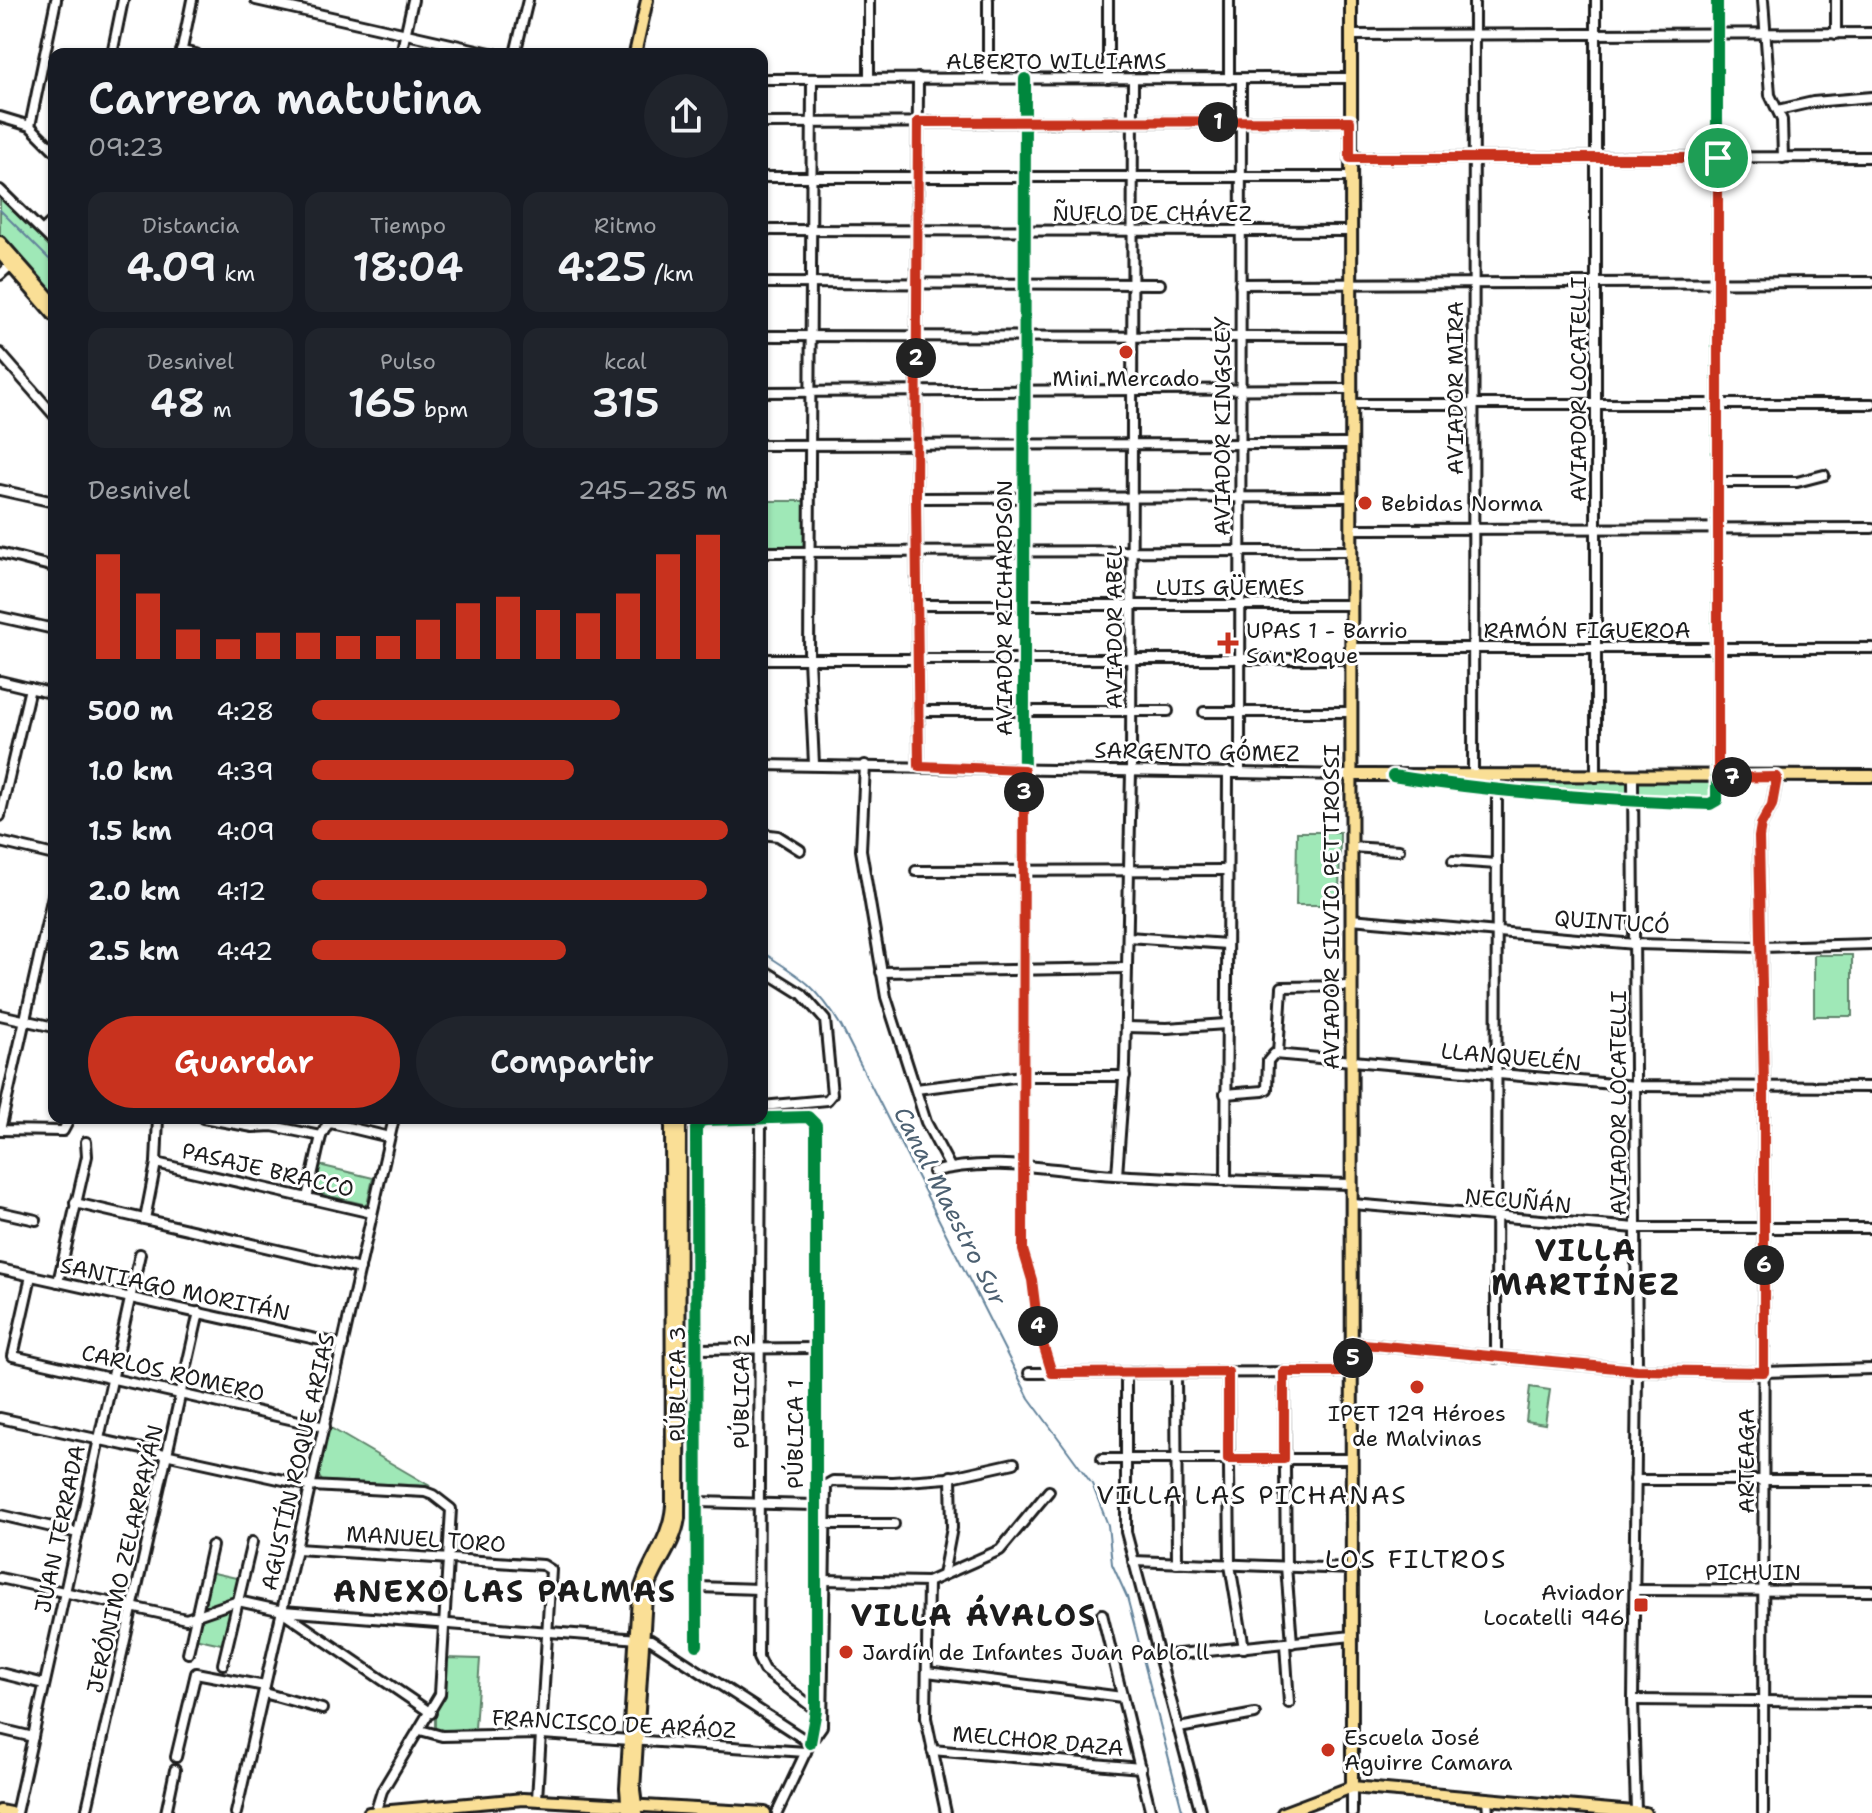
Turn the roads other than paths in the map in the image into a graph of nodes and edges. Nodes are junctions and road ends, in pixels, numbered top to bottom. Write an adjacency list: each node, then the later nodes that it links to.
1 (56, 0): 54 (street)
2 (123, 0): 27 (street)
3 (192, 0): 28 (street)
4 (256, 0): 18 (street)
5 (413, 0): 20 (street)
6 (528, 0): 31 (street)
7 (647, 0): 32 (main road)
8 (869, 0): 33 (street)
9 (988, 0): 35 (street)
10 (1108, 0): 40 (street)
11 (1229, 0): 41 (street)
12 (1351, 0): 22 (main road, AVIADOR SILVIO PETTIROSSI)
13 (1474, 0): 23 (street, AVIADOR MIRA)
14 (1596, 0): 24 (street, AVIADOR LOCATELLI)
15 (1717, 0): 25 (street)
16 (1763, 0): 26 (street)
17 (1836, 0): 21 (street)
18 (298, 4): 20 (street)
19 (1872, 33): 21 (street)
20 (406, 34): 29 (street); 30 (street)
21 (1836, 34): 26 (street)
22 (1351, 35): 23 (street); 36 (main road, AVIADOR SILVIO PETTIROSSI)
23 (1474, 35): 24 (street); 56 (street, AVIADOR MIRA)
24 (1596, 35): 25 (street); 61 (street, AVIADOR LOCATELLI)
25 (1717, 35): 26 (street); 59 (street)
26 (1765, 35): 45 (street)
27 (113, 48)
28 (182, 48)
29 (402, 48)
30 (468, 48)
31 (516, 48)
32 (636, 48)
33 (869, 78): 34 (street, ALBERTO WILLIAMS); 38 (street, ALBERTO WILLIAMS)
34 (918, 78): 35 (street, ALBERTO WILLIAMS); 48 (street)
35 (988, 78): 39 (street, ALBERTO WILLIAMS)
36 (1351, 78): 42 (street, ALBERTO WILLIAMS); 47 (main road, AVIADOR SILVIO PETTIROSSI)
37 (768, 79): 38 (street, ALBERTO WILLIAMS)
38 (812, 79): 53 (street)
39 (1025, 79): 40 (street, ALBERTO WILLIAMS); 49 (street, AVIADOR RICHARDSON)
40 (1108, 79): 43 (street, ALBERTO WILLIAMS)
41 (1229, 79): 42 (street, ALBERTO WILLIAMS); 43 (street, ALBERTO WILLIAMS)
42 (1241, 79): 51 (street, AVIADOR KINGSLEY)
43 (1133, 80): 50 (street, AVIADOR ABEL)
44 (1872, 97): 45 (street)
45 (1778, 110): 60 (street)
46 (0, 117): 54 (street)
47 (1350, 121): 51 (street); 58 (main road, AVIADOR SILVIO PETTIROSSI)
48 (918, 122): 49 (street); 53 (street); 67 (street)
49 (1025, 122): 50 (street); 62 (street, AVIADOR RICHARDSON)
50 (1133, 122): 51 (street); 63 (street, AVIADOR ABEL)
51 (1240, 122): 64 (street, AVIADOR KINGSLEY)
52 (768, 123): 53 (street)
53 (812, 123): 66 (street)
54 (30, 126): 55 (street)
55 (48, 144)
56 (1473, 157): 58 (street); 61 (street); 89 (street, AVIADOR MIRA)
57 (1872, 157): 60 (street)
58 (1350, 158): 68 (main road, AVIADOR SILVIO PETTIROSSI)
59 (1718, 158): 60 (street); 61 (street); 91 (street)
60 (1783, 158)
61 (1596, 159): 90 (street, AVIADOR LOCATELLI)
62 (1025, 176): 63 (street); 67 (street); 78 (street, AVIADOR RICHARDSON)
63 (1133, 176): 64 (street); 73 (street, AVIADOR ABEL)
64 (1240, 176): 68 (street); 74 (street, AVIADOR KINGSLEY)
65 (768, 177): 66 (street)
66 (811, 177): 67 (street); 75 (street)
67 (917, 177): 76 (street)
68 (1350, 177): 77 (main road, AVIADOR SILVIO PETTIROSSI)
69 (0, 190): 71 (street)
70 (48, 225): 71 (street)
71 (43, 230): 79 (street)
72 (768, 230): 75 (street, ÑUFLO DE CHÁVEZ)
73 (1133, 230): 74 (street, ÑUFLO DE CHÁVEZ); 78 (street, ÑUFLO DE CHÁVEZ); 87 (street, AVIADOR ABEL)
74 (1240, 230): 77 (street, ÑUFLO DE CHÁVEZ); 95 (street, AVIADOR KINGSLEY)
75 (810, 231): 76 (street, ÑUFLO DE CHÁVEZ); 86 (street)
76 (917, 231): 78 (street, ÑUFLO DE CHÁVEZ); 92 (street)
77 (1350, 231): 88 (main road, AVIADOR SILVIO PETTIROSSI)
78 (1025, 232): 93 (street, AVIADOR RICHARDSON)
79 (48, 236)
80 (0, 242): 82 (main road)
81 (0, 253): 82 (main road)
82 (13, 263): 83 (street); 96 (main road); 97 (main road)
83 (0, 275)
84 (1872, 282): 91 (street)
85 (768, 283): 86 (street)
86 (810, 283): 92 (street); 101 (street)
87 (1133, 283): 93 (street); 94 (street); 102 (street, AVIADOR ABEL)
88 (1350, 283): 89 (street); 95 (street); 104 (main road, AVIADOR SILVIO PETTIROSSI)
89 (1474, 283): 90 (street); 114 (street, AVIADOR MIRA)
90 (1596, 283): 91 (street); 115 (street, AVIADOR LOCATELLI)
91 (1718, 283): 116 (street)
92 (917, 284): 93 (street); 99 (street)
93 (1025, 284): 100 (street, AVIADOR RICHARDSON)
94 (1160, 284)
95 (1240, 284): 103 (street, AVIADOR KINGSLEY)
96 (48, 297)
97 (48, 307)
98 (768, 336): 101 (street)
99 (916, 336): 100 (street); 101 (street); 107 (street)
100 (1025, 336): 102 (street); 108 (street, AVIADOR RICHARDSON)
101 (810, 337): 110 (street)
102 (1133, 337): 103 (street); 111 (street, AVIADOR ABEL)
103 (1241, 337): 104 (street); 109 (street, AVIADOR KINGSLEY)
104 (1350, 337): 106 (main road, AVIADOR SILVIO PETTIROSSI)
105 (0, 353): 118 (street)
106 (1350, 389): 109 (street); 113 (main road, AVIADOR SILVIO PETTIROSSI)
107 (916, 390): 108 (street); 110 (street); 119 (street)
108 (1025, 390): 111 (street); 121 (street, AVIADOR RICHARDSON)
109 (1240, 390): 111 (street); 123 (street, AVIADOR KINGSLEY)
110 (809, 391): 112 (street); 120 (street)
111 (1132, 391): 122 (street, AVIADOR ABEL)
112 (768, 392)
113 (1350, 404): 114 (street); 124 (main road, AVIADOR SILVIO PETTIROSSI)
114 (1473, 404): 115 (street); 139 (street, AVIADOR MIRA)
115 (1596, 404): 116 (street); 135 (street, AVIADOR LOCATELLI)
116 (1718, 404): 117 (street); 127 (street)
117 (1872, 404)
118 (48, 408)
119 (916, 443): 120 (street); 121 (street); 130 (street)
120 (809, 444): 125 (street); 142 (street)
121 (1025, 444): 122 (street); 132 (street, AVIADOR RICHARDSON)
122 (1133, 444): 123 (street); 133 (street, AVIADOR ABEL)
123 (1240, 444): 124 (street); 131 (street, AVIADOR KINGSLEY)
124 (1350, 444): 129 (main road, AVIADOR SILVIO PETTIROSSI)
125 (768, 445)
126 (1824, 475): 127 (street)
127 (1718, 482): 136 (street)
128 (0, 490): 134 (street)
129 (1350, 497): 131 (street); 138 (main road, AVIADOR SILVIO PETTIROSSI)
130 (916, 498): 132 (street); 143 (street)
131 (1240, 498): 133 (street); 146 (street, AVIADOR KINGSLEY)
132 (1025, 499): 133 (street); 144 (street, AVIADOR RICHARDSON)
133 (1133, 499): 145 (street, AVIADOR ABEL)
134 (48, 501)
135 (1596, 528): 136 (street); 139 (street); 157 (street, AVIADOR LOCATELLI)
136 (1718, 528): 137 (street); 158 (street)
137 (1872, 528)
138 (1351, 529): 139 (street); 140 (main road, AVIADOR SILVIO PETTIROSSI)
139 (1473, 529): 156 (street, AVIADOR MIRA)
140 (1351, 551): 146 (street); 153 (main road, AVIADOR SILVIO PETTIROSSI)
141 (768, 552): 142 (street)
142 (809, 552): 143 (street); 165 (street)
143 (917, 552): 144 (street); 149 (street)
144 (1024, 552): 145 (street); 150 (street, AVIADOR RICHARDSON)
145 (1132, 552): 146 (street); 151 (street, AVIADOR ABEL)
146 (1240, 552): 152 (street, AVIADOR KINGSLEY)
147 (0, 553): 148 (street)
148 (48, 565)
149 (917, 605): 150 (street, LUIS GÜEMES); 161 (street)
150 (1024, 605): 151 (street, LUIS GÜEMES); 162 (street, AVIADOR RICHARDSON)
151 (1132, 605): 152 (street, LUIS GÜEMES); 163 (street, AVIADOR ABEL)
152 (1240, 605): 153 (street, LUIS GÜEMES); 166 (street, AVIADOR KINGSLEY)
153 (1350, 605): 160 (main road, AVIADOR SILVIO PETTIROSSI)
154 (0, 617): 155 (street)
155 (48, 628)
156 (1473, 648): 157 (street, RAMÓN FIGUEROA); 160 (street, RAMÓN FIGUEROA); 188 (street, AVIADOR MIRA)
157 (1596, 648): 158 (street, RAMÓN FIGUEROA); 190 (street, AVIADOR LOCATELLI)
158 (1718, 648): 159 (street, RAMÓN FIGUEROA); 193 (street)
159 (1872, 648)
160 (1350, 654): 166 (street, RAMÓN FIGUEROA); 176 (main road, AVIADOR SILVIO PETTIROSSI)
161 (916, 658): 162 (street, RAMÓN FIGUEROA); 165 (street, RAMÓN FIGUEROA); 170 (street)
162 (1024, 658): 163 (street, RAMÓN FIGUEROA); 174 (street, AVIADOR RICHARDSON)
163 (1131, 658): 166 (street, RAMÓN FIGUEROA); 171 (street, AVIADOR ABEL)
164 (768, 659): 165 (street, RAMÓN FIGUEROA)
165 (809, 659): 177 (street)
166 (1240, 659): 173 (street, AVIADOR KINGSLEY)
167 (0, 681): 168 (street)
168 (30, 688): 169 (street); 196 (street)
169 (48, 692)
170 (918, 711): 174 (street); 180 (street)
171 (1131, 711): 172 (street); 174 (street); 182 (street, AVIADOR ABEL)
172 (1168, 711)
173 (1240, 711): 175 (street); 176 (street); 184 (street, AVIADOR KINGSLEY)
174 (1025, 712): 181 (street, AVIADOR RICHARDSON)
175 (1204, 712)
176 (1350, 712): 185 (main road, AVIADOR SILVIO PETTIROSSI)
177 (814, 764): 178 (street, SARGENTO GÓMEZ); 179 (street, SARGENTO GÓMEZ)
178 (768, 765)
179 (865, 765): 180 (street, SARGENTO GÓMEZ); 219 (street)
180 (919, 766): 181 (street, SARGENTO GÓMEZ)
181 (1024, 770): 182 (street, SARGENTO GÓMEZ); 208 (street, AVIADOR RICHARDSON)
182 (1131, 771): 183 (street, SARGENTO GÓMEZ); 205 (street, AVIADOR ABEL)
183 (1228, 772): 184 (street, SARGENTO GÓMEZ); 206 (street)
184 (1240, 772): 185 (street, SARGENTO GÓMEZ)
185 (1350, 775): 186 (main road, SARGENTO GÓMEZ); 199 (main road, AVIADOR SILVIO PETTIROSSI)
186 (1393, 776): 188 (main road, SARGENTO GÓMEZ); 194 (street)
187 (1872, 776): 192 (main road, SARGENTO GÓMEZ)
188 (1473, 777): 189 (main road, SARGENTO GÓMEZ)
189 (1497, 777): 190 (main road, SARGENTO GÓMEZ); 194 (street)
190 (1596, 777): 191 (main road, SARGENTO GÓMEZ)
191 (1633, 777): 193 (main road, SARGENTO GÓMEZ); 195 (street, AVIADOR LOCATELLI)
192 (1777, 777): 193 (main road, SARGENTO GÓMEZ); 216 (street, ARTEAGA)
193 (1718, 778): 195 (street)
194 (1497, 791): 195 (street); 204 (street)
195 (1634, 801): 214 (street, AVIADOR LOCATELLI)
196 (0, 816)
197 (768, 835): 200 (street)
198 (0, 842): 202 (street)
199 (1351, 847): 201 (street); 210 (main road, AVIADOR SILVIO PETTIROSSI)
200 (800, 850)
201 (1399, 850)
202 (48, 854)
203 (1453, 861): 204 (street)
204 (1497, 864): 211 (street)
205 (1129, 870): 206 (street); 208 (street); 212 (street, AVIADOR ABEL)
206 (1226, 870): 213 (street)
207 (916, 871): 208 (street)
208 (1024, 871): 218 (street, AVIADOR RICHARDSON)
209 (48, 918): 223 (street)
210 (1351, 919): 211 (street, QUINTUCÓ); 221 (main road, AVIADOR SILVIO PETTIROSSI)
211 (1496, 932): 214 (street, QUINTUCÓ); 229 (street)
212 (1128, 937): 213 (street); 217 (street, AVIADOR ABEL)
213 (1227, 944): 224 (street)
214 (1635, 944): 216 (street, QUINTUCÓ); 232 (street, AVIADOR LOCATELLI)
215 (1872, 944): 216 (street, QUINTUCÓ)
216 (1762, 947): 233 (street, ARTEAGA)
217 (1127, 968): 218 (street); 226 (street, AVIADOR ABEL)
218 (1023, 969): 219 (street); 230 (street, AVIADOR RICHARDSON)
219 (881, 972): 235 (street)
220 (768, 973): 237 (street)
221 (1351, 986): 227 (street); 228 (main road, AVIADOR SILVIO PETTIROSSI)
222 (0, 1015): 223 (street)
223 (25, 1021): 225 (street); 249 (street)
224 (1226, 1024): 226 (street); 236 (street)
225 (48, 1026)
226 (1126, 1027): 231 (street, AVIADOR ABEL)
227 (1278, 1054): 228 (street, LLANQUELÉN); 236 (street)
228 (1352, 1061): 229 (street, LLANQUELÉN); 259 (main road, AVIADOR SILVIO PETTIROSSI)
229 (1496, 1074): 232 (street, LLANQUELÉN); 265 (street)
230 (1022, 1076): 231 (street); 235 (street); 255 (street, AVIADOR RICHARDSON)
231 (1125, 1076): 257 (street, AVIADOR ABEL)
232 (1635, 1086): 233 (street, LLANQUELÉN); 268 (street, AVIADOR LOCATELLI)
233 (1764, 1087): 234 (street, LLANQUELÉN); 269 (street, ARTEAGA)
234 (1872, 1087)
235 (916, 1089): 254 (street)
236 (1225, 1094): 258 (street)
237 (768, 1105)
238 (768, 1118): 281 (street, PÚBLICA 1)
239 (67, 1124): 249 (street)
240 (158, 1124): 253 (street)
241 (236, 1124): 250 (street)
242 (329, 1124): 250 (street)
243 (335, 1124): 251 (street)
244 (392, 1124): 251 (street, AGUSTÍN ROQUE ARIAS)
245 (671, 1124): 347 (main road)
246 (680, 1124): 347 (main road)
247 (698, 1124): 282 (street, PÚBLICA 3)
248 (761, 1124): 280 (street, PÚBLICA 2)
249 (0, 1130)
250 (321, 1136): 260 (street)
251 (389, 1137): 264 (street, AGUSTÍN ROQUE ARIAS)
252 (86, 1142): 261 (street)
253 (156, 1163): 260 (street, PASAJE BRACCO); 266 (street)
254 (950, 1167): 255 (street); 256 (street)
255 (1022, 1168): 257 (street); 291 (street, AVIADOR RICHARDSON)
256 (933, 1172)
257 (1117, 1175): 258 (street)
258 (1226, 1181): 259 (street)
259 (1352, 1184): 262 (main road, AVIADOR SILVIO PETTIROSSI)
260 (307, 1198): 264 (street, PASAJE BRACCO)
261 (75, 1203): 266 (street); 275 (street)
262 (1353, 1204): 265 (street, NECUÑÁN); 278 (main road, AVIADOR SILVIO PETTIROSSI)
263 (0, 1212): 267 (street)
264 (372, 1213): 273 (street, AGUSTÍN ROQUE ARIAS)
265 (1496, 1218): 268 (street, NECUÑÁN); 283 (street)
266 (145, 1219): 273 (street)
267 (36, 1220)
268 (1636, 1228): 269 (street, NECUÑÁN); 285 (street, AVIADOR LOCATELLI)
269 (1764, 1228): 270 (street, NECUÑÁN); 289 (street, ARTEAGA)
270 (1872, 1228)
271 (140, 1254): 276 (street, JUAN TERRADA)
272 (0, 1269): 274 (street, SANTIAGO MORITÁN)
273 (360, 1269): 279 (street, AGUSTÍN ROQUE ARIAS)
274 (31, 1276): 275 (street, SANTIAGO MORITÁN); 294 (street, CARLOS ROMERO)
275 (58, 1282): 276 (street, SANTIAGO MORITÁN)
276 (130, 1297): 277 (street, SANTIAGO MORITÁN); 294 (street, JUAN TERRADA)
277 (199, 1312): 279 (street, SANTIAGO MORITÁN); 295 (street, JERÓNIMO ZELARRAYÁN)
278 (1353, 1343): 283 (street); 288 (main road, AVIADOR SILVIO PETTIROSSI)
279 (343, 1345): 297 (street, AGUSTÍN ROQUE ARIAS)
280 (759, 1348): 281 (street); 282 (street); 314 (street, PÚBLICA 2)
281 (815, 1348): 315 (street, PÚBLICA 1)
282 (697, 1349): 313 (street, PÚBLICA 3)
283 (1496, 1358): 285 (street)
284 (1872, 1369): 289 (street)
285 (1637, 1370): 289 (street); 308 (street, AVIADOR LOCATELLI)
286 (1228, 1372): 287 (street); 293 (street); 303 (street)
287 (1284, 1372): 288 (street); 304 (street)
288 (1353, 1372): 305 (main road, AVIADOR SILVIO PETTIROSSI)
289 (1764, 1372): 310 (street, ARTEAGA)
290 (1029, 1373): 291 (street)
291 (1052, 1373): 292 (street)
292 (1126, 1373): 293 (street); 301 (street)
293 (1176, 1373): 302 (street)
294 (112, 1377): 295 (street, CARLOS ROMERO); 298 (street, JUAN TERRADA)
295 (180, 1393): 297 (street, CARLOS ROMERO); 299 (street, JERÓNIMO ZELARRAYÁN)
296 (0, 1418): 298 (street)
297 (325, 1427): 311 (street, AGUSTÍN ROQUE ARIAS)
298 (98, 1440): 299 (street); 319 (street, JUAN TERRADA)
299 (167, 1455): 311 (street); 340 (street, JERÓNIMO ZELARRAYÁN)
300 (1102, 1459): 301 (street)
301 (1126, 1459): 302 (street); 324 (street)
302 (1176, 1459): 303 (street); 325 (street)
303 (1228, 1459): 304 (street); 326 (street)
304 (1284, 1459): 305 (street); 327 (street)
305 (1352, 1459): 328 (main road, AVIADOR SILVIO PETTIROSSI)
306 (1014, 1463): 307 (street)
307 (951, 1476): 317 (street); 329 (street)
308 (1635, 1480): 310 (street); 335 (street, AVIADOR LOCATELLI)
309 (1872, 1480): 310 (street)
310 (1764, 1481): 336 (street, ARTEAGA)
311 (311, 1486): 322 (street, AGUSTÍN ROQUE ARIAS); 323 (street)
312 (1049, 1491): 329 (street)
313 (698, 1502): 314 (street); 333 (street, PÚBLICA 3)
314 (758, 1504): 315 (street); 334 (street, PÚBLICA 2)
315 (815, 1505): 364 (street, PÚBLICA 1)
316 (0, 1515): 319 (street)
317 (824, 1524): 318 (street); 331 (street)
318 (894, 1524)
319 (78, 1533): 337 (street, JUAN TERRADA)
320 (252, 1542): 339 (street)
321 (212, 1546): 343 (street)
322 (297, 1549): 323 (street, MANUEL TORO); 341 (street, AGUSTÍN ROQUE ARIAS)
323 (450, 1559): 344 (street); 345 (street, MANUEL TORO)
324 (1133, 1561): 325 (street); 352 (street)
325 (1177, 1563): 326 (street)
326 (1230, 1565): 327 (street); 350 (street)
327 (1286, 1566): 328 (street); 348 (street)
328 (1353, 1569): 346 (main road, AVIADOR SILVIO PETTIROSSI)
329 (943, 1575): 332 (street)
330 (0, 1578): 337 (street)
331 (823, 1580): 332 (street); 373 (street)
332 (928, 1582): 354 (street)
333 (697, 1587): 334 (street); 349 (street, PÚBLICA 3)
334 (759, 1589): 364 (street, PÚBLICA 2)
335 (1635, 1590): 336 (street, PICHUIN); 359 (street, AVIADOR LOCATELLI)
336 (1764, 1590): 338 (street, PICHUIN); 360 (street, ARTEAGA)
337 (65, 1591): 340 (street); 356 (street, JUAN TERRADA)
338 (1872, 1591)
339 (238, 1601): 341 (street); 343 (street); 353 (street)
340 (133, 1606): 343 (street); 387 (street, JERÓNIMO ZELARRAYÁN)
341 (283, 1611): 344 (street); 357 (street, AGUSTÍN ROQUE ARIAS); 365 (street)
342 (1102, 1614): 358 (street)
343 (196, 1615): 351 (street)
344 (446, 1623): 345 (street); 365 (street)
345 (548, 1630): 347 (street); 370 (street)
346 (1352, 1636): 348 (street); 378 (main road, AVIADOR SILVIO PETTIROSSI)
347 (639, 1637): 372 (main road); 373 (street)
348 (1288, 1644): 350 (street); 362 (street)
349 (697, 1645)
350 (1244, 1648): 352 (street)
351 (188, 1653)
352 (1160, 1656): 367 (street)
353 (223, 1664)
354 (927, 1672): 358 (street); 374 (street)
355 (0, 1673): 356 (street)
356 (44, 1684): 371 (street, JUAN TERRADA)
357 (265, 1690): 363 (street); 375 (street); 389 (street, AGUSTÍN ROQUE ARIAS)
358 (1122, 1697): 376 (street)
359 (1633, 1700): 360 (street); 385 (street, AVIADOR LOCATELLI)
360 (1763, 1702): 361 (street); 399 (street, ARTEAGA)
361 (1872, 1702)
362 (1289, 1703)
363 (322, 1709)
364 (816, 1710): 373 (street, PÚBLICA 1)
365 (431, 1713): 369 (street)
366 (1255, 1714): 367 (street)
367 (1179, 1728): 394 (street)
368 (0, 1729): 371 (street)
369 (420, 1730): 370 (street, FRANCISCO DE ARÁOZ); 384 (street)
370 (542, 1734): 372 (street, FRANCISCO DE ARÁOZ); 380 (street)
371 (33, 1737): 386 (street, JUAN TERRADA)
372 (633, 1740): 373 (street, FRANCISCO DE ARÁOZ); 382 (main road)
373 (808, 1747): 391 (street)
374 (932, 1750): 376 (street, MELCHOR DAZA); 392 (street)
375 (176, 1757)
376 (1141, 1768): 393 (street)
377 (175, 1770): 388 (street)
378 (1352, 1787): 379 (main road); 395 (main road); 396 (street, AVIADOR SILVIO PETTIROSSI)
379 (1487, 1798): 385 (main road); 397 (street)
380 (537, 1799): 381 (main road); 382 (main road)
381 (451, 1809): 384 (main road)
382 (632, 1809): 390 (main road)
383 (0, 1811): 386 (main road)
384 (373, 1812)
385 (1629, 1812): 398 (main road)
386 (13, 1813)
387 (86, 1813)
388 (166, 1813)
389 (236, 1813)
390 (765, 1813)
391 (777, 1813)
392 (946, 1813)
393 (1151, 1813)
394 (1201, 1813)
395 (1283, 1813)
396 (1352, 1813)
397 (1488, 1813)
398 (1645, 1813)
399 (1763, 1813)

